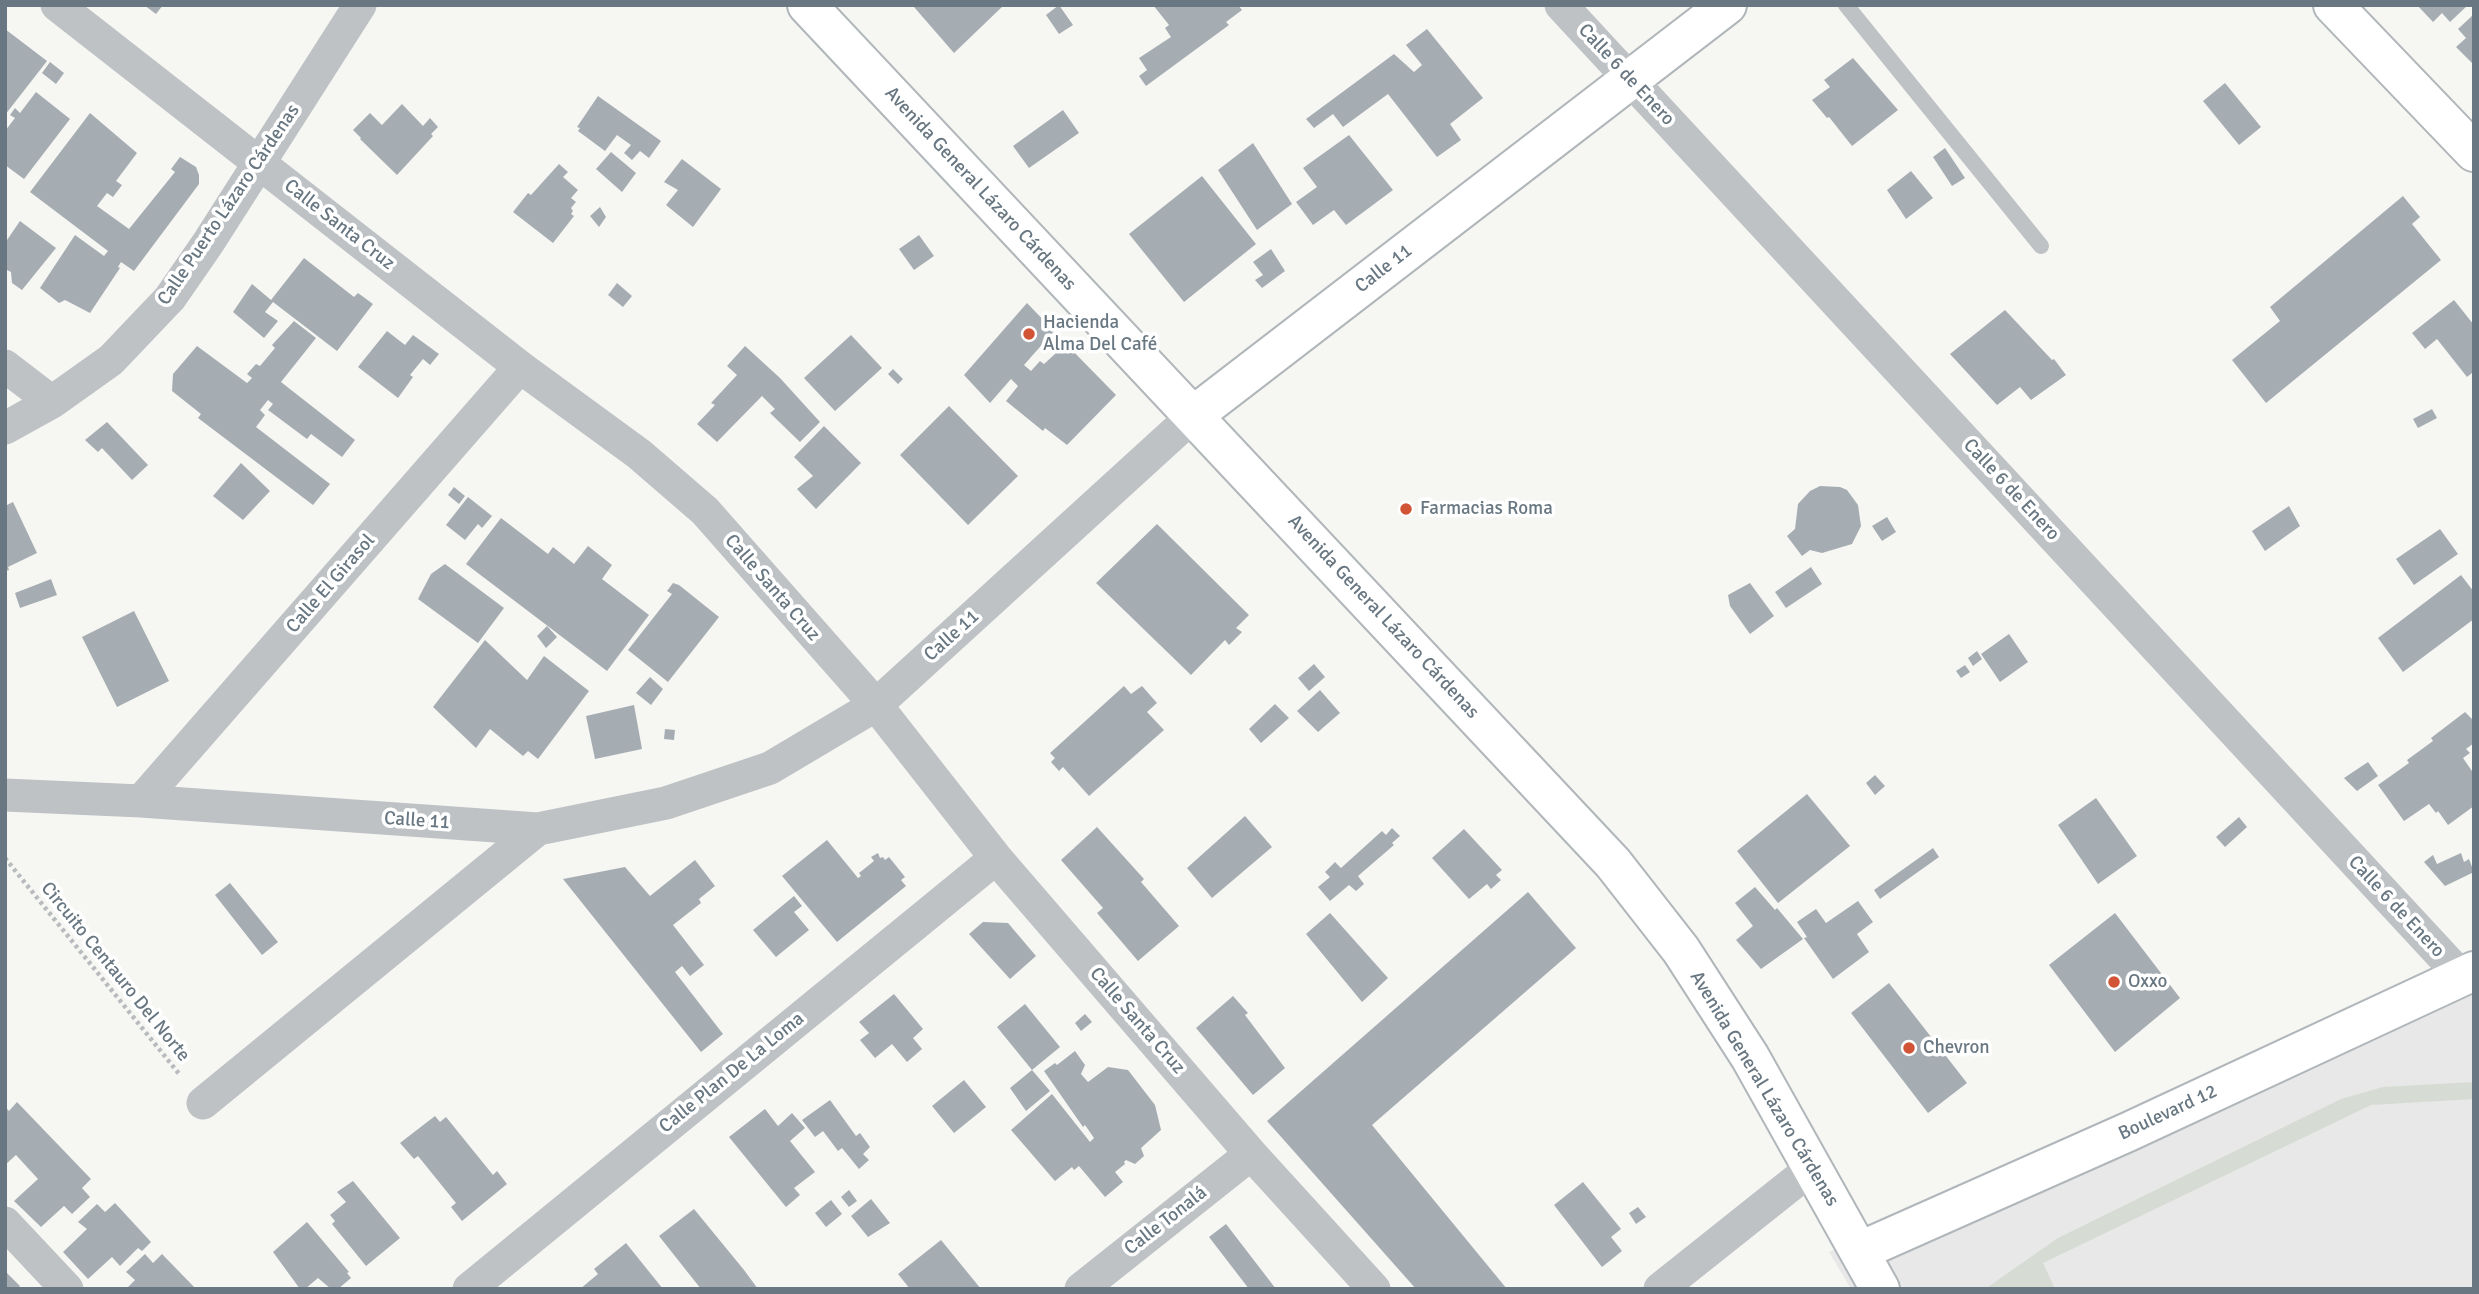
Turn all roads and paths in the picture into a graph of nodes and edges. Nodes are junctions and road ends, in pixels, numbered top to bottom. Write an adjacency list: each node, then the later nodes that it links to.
1 (57, 5): 10 (street, Calle Santa Cruz)
2 (360, 5): 10 (street, Calle Puerto Lázaro Cárdenas)
3 (807, 5): 15 (main road, Avenida General Lázaro Cárdenas)
4 (1561, 5): 8 (street, Calle 6 de Enero)
5 (1727, 5): 8 (main road, Calle 11)
6 (1846, 5): 11 (lane)
7 (2333, 5): 9 (main road)
8 (1631, 79): 15 (main road, Calle 11); 23 (street, Calle 6 de Enero)
9 (2470, 140)
10 (259, 163): 13 (street, Calle Santa Cruz); 14 (street, Calle Puerto Lázaro Cárdenas)
11 (2041, 246)
12 (5, 366): 14 (street)
13 (520, 367): 17 (street, Calle Santa Cruz); 19 (street, Calle El Girasol)
14 (52, 402): 16 (street, Calle Puerto Lázaro Cárdenas)
15 (1194, 415): 17 (street, Calle 11); 26 (main road, Avenida General Lázaro Cárdenas)
16 (5, 428)
17 (876, 705): 20 (street, Calle 11); 22 (street, Calle Santa Cruz)
18 (5, 795): 19 (street, Calle 11)
19 (141, 801): 20 (street, Calle 11)
20 (538, 829): 24 (street)
21 (5, 858): 24 (path, Circuito Centauro Del Norte)
22 (996, 858): 25 (street, Calle Santa Cruz); 30 (street, Calle Plan De La Loma)
23 (2467, 974): 28 (main road, Boulevard 12)
24 (203, 1103)
25 (1251, 1154): 31 (street, Calle Tonalá); 32 (street, Calle Santa Cruz)
26 (1812, 1168): 28 (main road, Avenida General Lázaro Cárdenas); 33 (street)
27 (5, 1223): 29 (street)
28 (1860, 1251): 34 (main road, Avenida General Lázaro Cárdenas)
29 (67, 1289)
30 (469, 1289)
31 (1081, 1289)
32 (1374, 1289)
33 (1660, 1289)
34 (1880, 1289)

